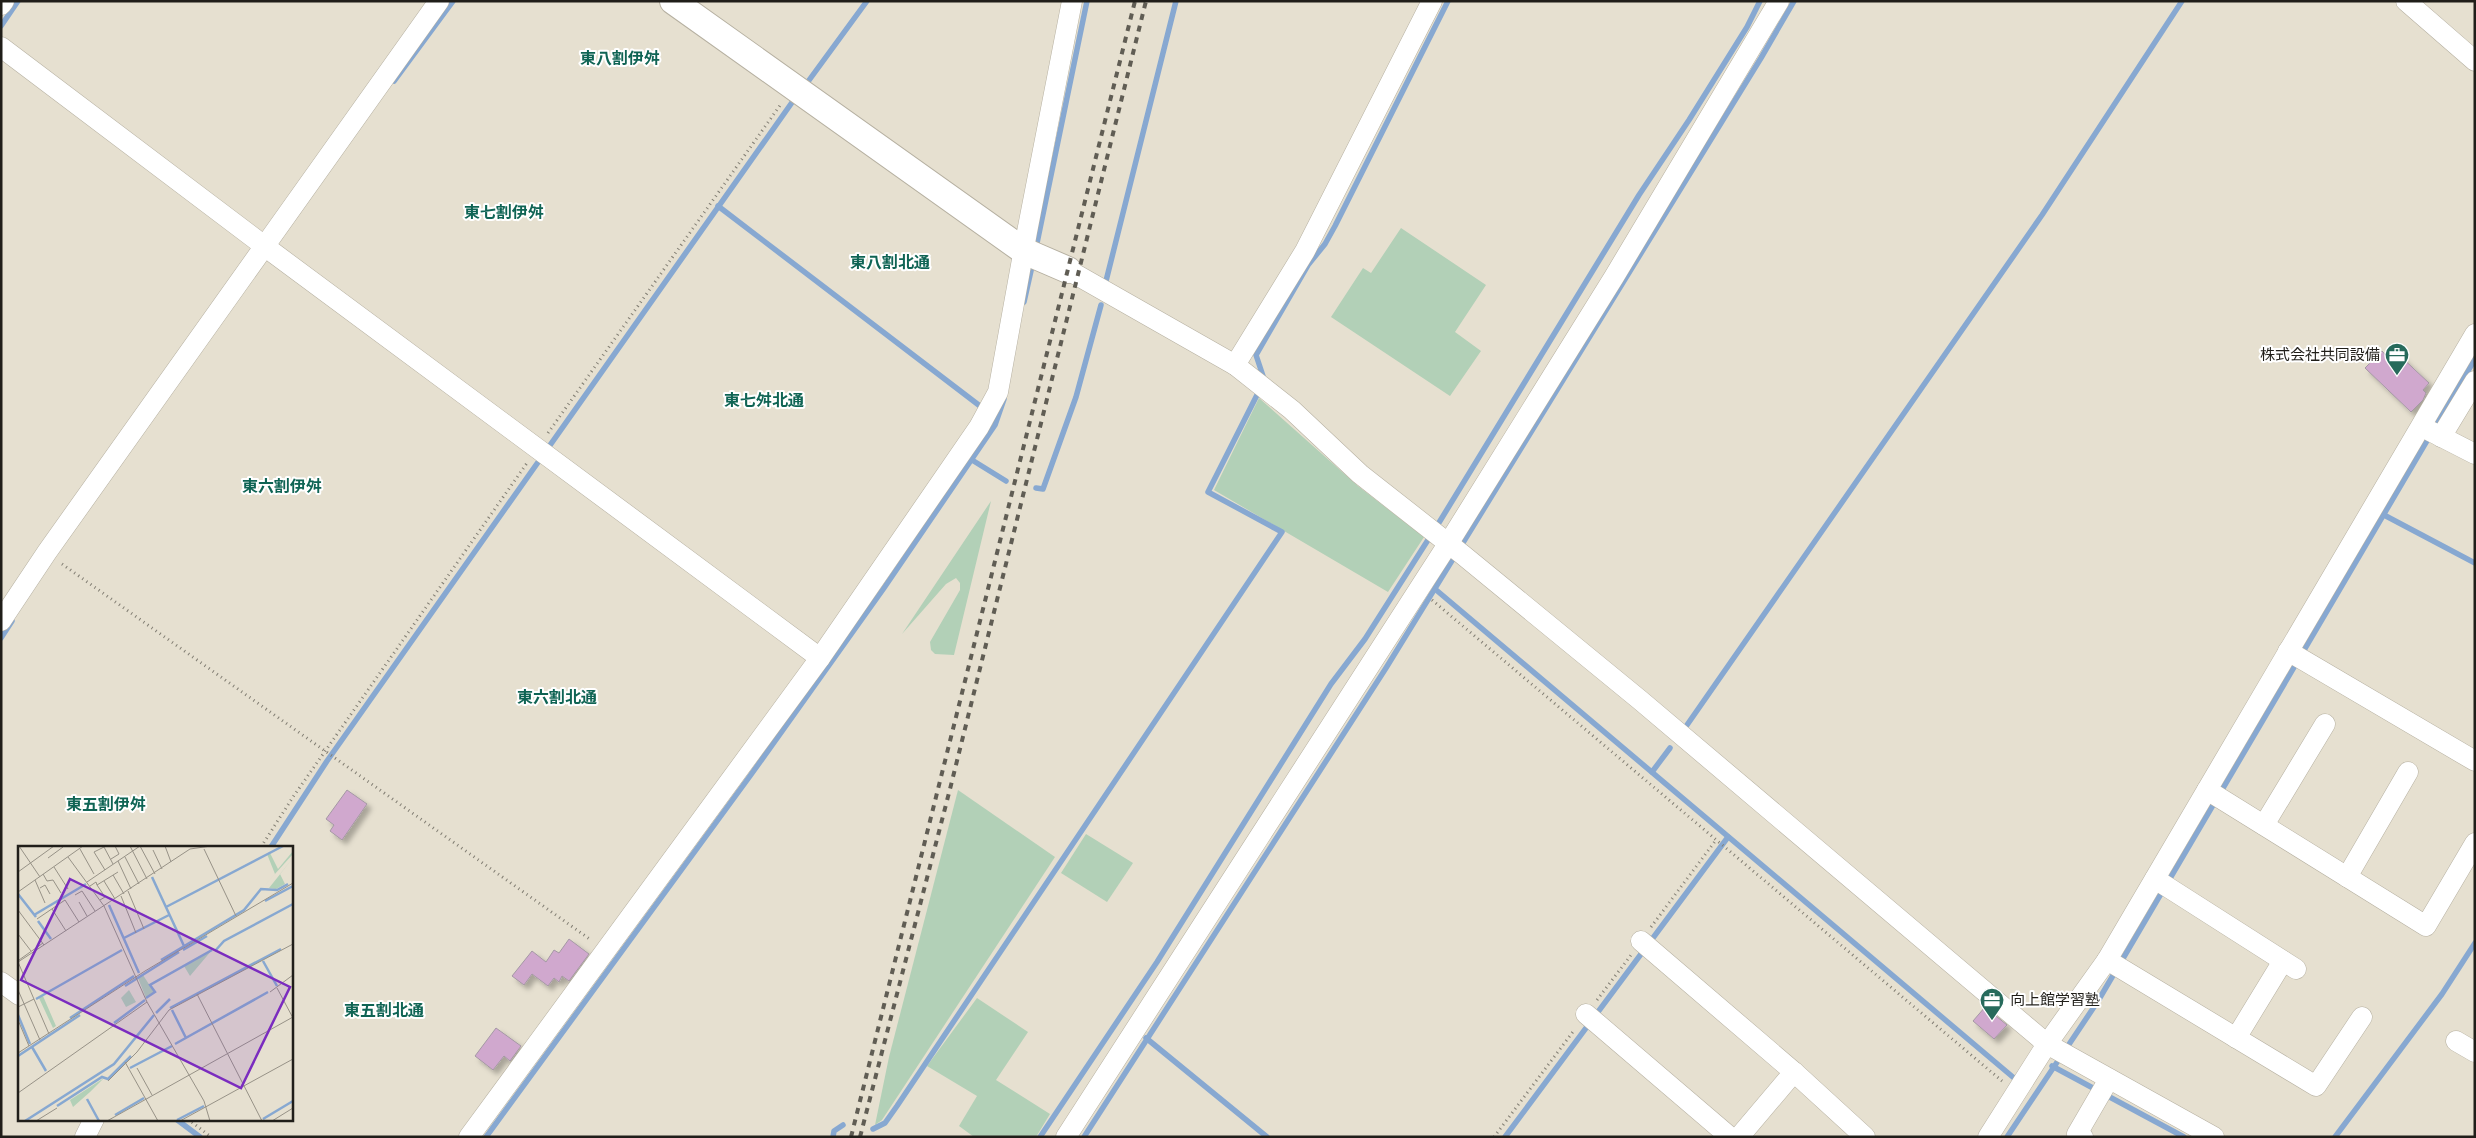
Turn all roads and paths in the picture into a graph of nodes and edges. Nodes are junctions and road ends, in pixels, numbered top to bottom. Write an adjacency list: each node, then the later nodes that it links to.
1 (4, 1): 8 (street)
2 (440, 1): 12 (street)
3 (673, 1): 11 (street)
4 (1072, 1): 13 (street)
5 (1432, 1): 16 (street)
6 (1779, 1): 21 (street)
7 (2406, 1): 10 (street)
8 (1, 5)
9 (1, 47): 12 (street)
10 (2475, 61)
11 (792, 87): 13 (street); 19 (path)
12 (270, 250): 19 (street); 24 (street)
13 (1031, 254): 14 (street); 26 (street)
14 (1073, 273): 16 (street)
15 (2475, 334): 18 (street)
16 (1235, 365): 21 (street)
17 (2475, 381): 18 (street)
18 (2431, 432): 20 (street); 25 (street)
19 (542, 451): 26 (street); 28 (path)
20 (2475, 454)
21 (1446, 542): 47 (street); 57 (street)
22 (61, 562): 28 (path)
23 (1438, 604): 33 (path)
24 (1, 621)
25 (2296, 656): 29 (street); 31 (street)
26 (820, 658): 39 (street)
27 (2325, 724): 32 (street)
28 (326, 751): 35 (path); 39 (path)
29 (2475, 760)
30 (2408, 772): 36 (street)
31 (2215, 795): 32 (street); 37 (street)
32 (2264, 825): 36 (street)
33 (1716, 840): 38 (path); 51 (path)
34 (2475, 843): 36 (street)
35 (262, 846)
36 (2347, 877)
37 (2162, 884): 40 (street); 45 (street)
38 (1645, 945): 44 (path); 49 (street)
39 (606, 950): 56 (street)
40 (2114, 964): 45 (street); 47 (street)
41 (1, 982): 42 (street)
42 (18, 994)
43 (2362, 1017): 45 (street)
44 (1591, 1018): 58 (path); 59 (street)
45 (2236, 1038)
46 (2456, 1040): 48 (street)
47 (2058, 1051): 50 (street); 51 (street)
48 (2475, 1052)
49 (1794, 1072): 60 (street); 61 (street)
50 (2104, 1087): 63 (street); 64 (street)
51 (2016, 1093): 62 (street)
52 (94, 1120): 54 (street)
53 (189, 1120): 55 (path)
54 (85, 1137)
55 (211, 1137)
56 (469, 1137)
57 (1066, 1137)
58 (1494, 1137)
59 (1730, 1137)
60 (1739, 1137)
61 (1865, 1137)
62 (1988, 1137)
63 (2083, 1137)
64 (2214, 1137)

